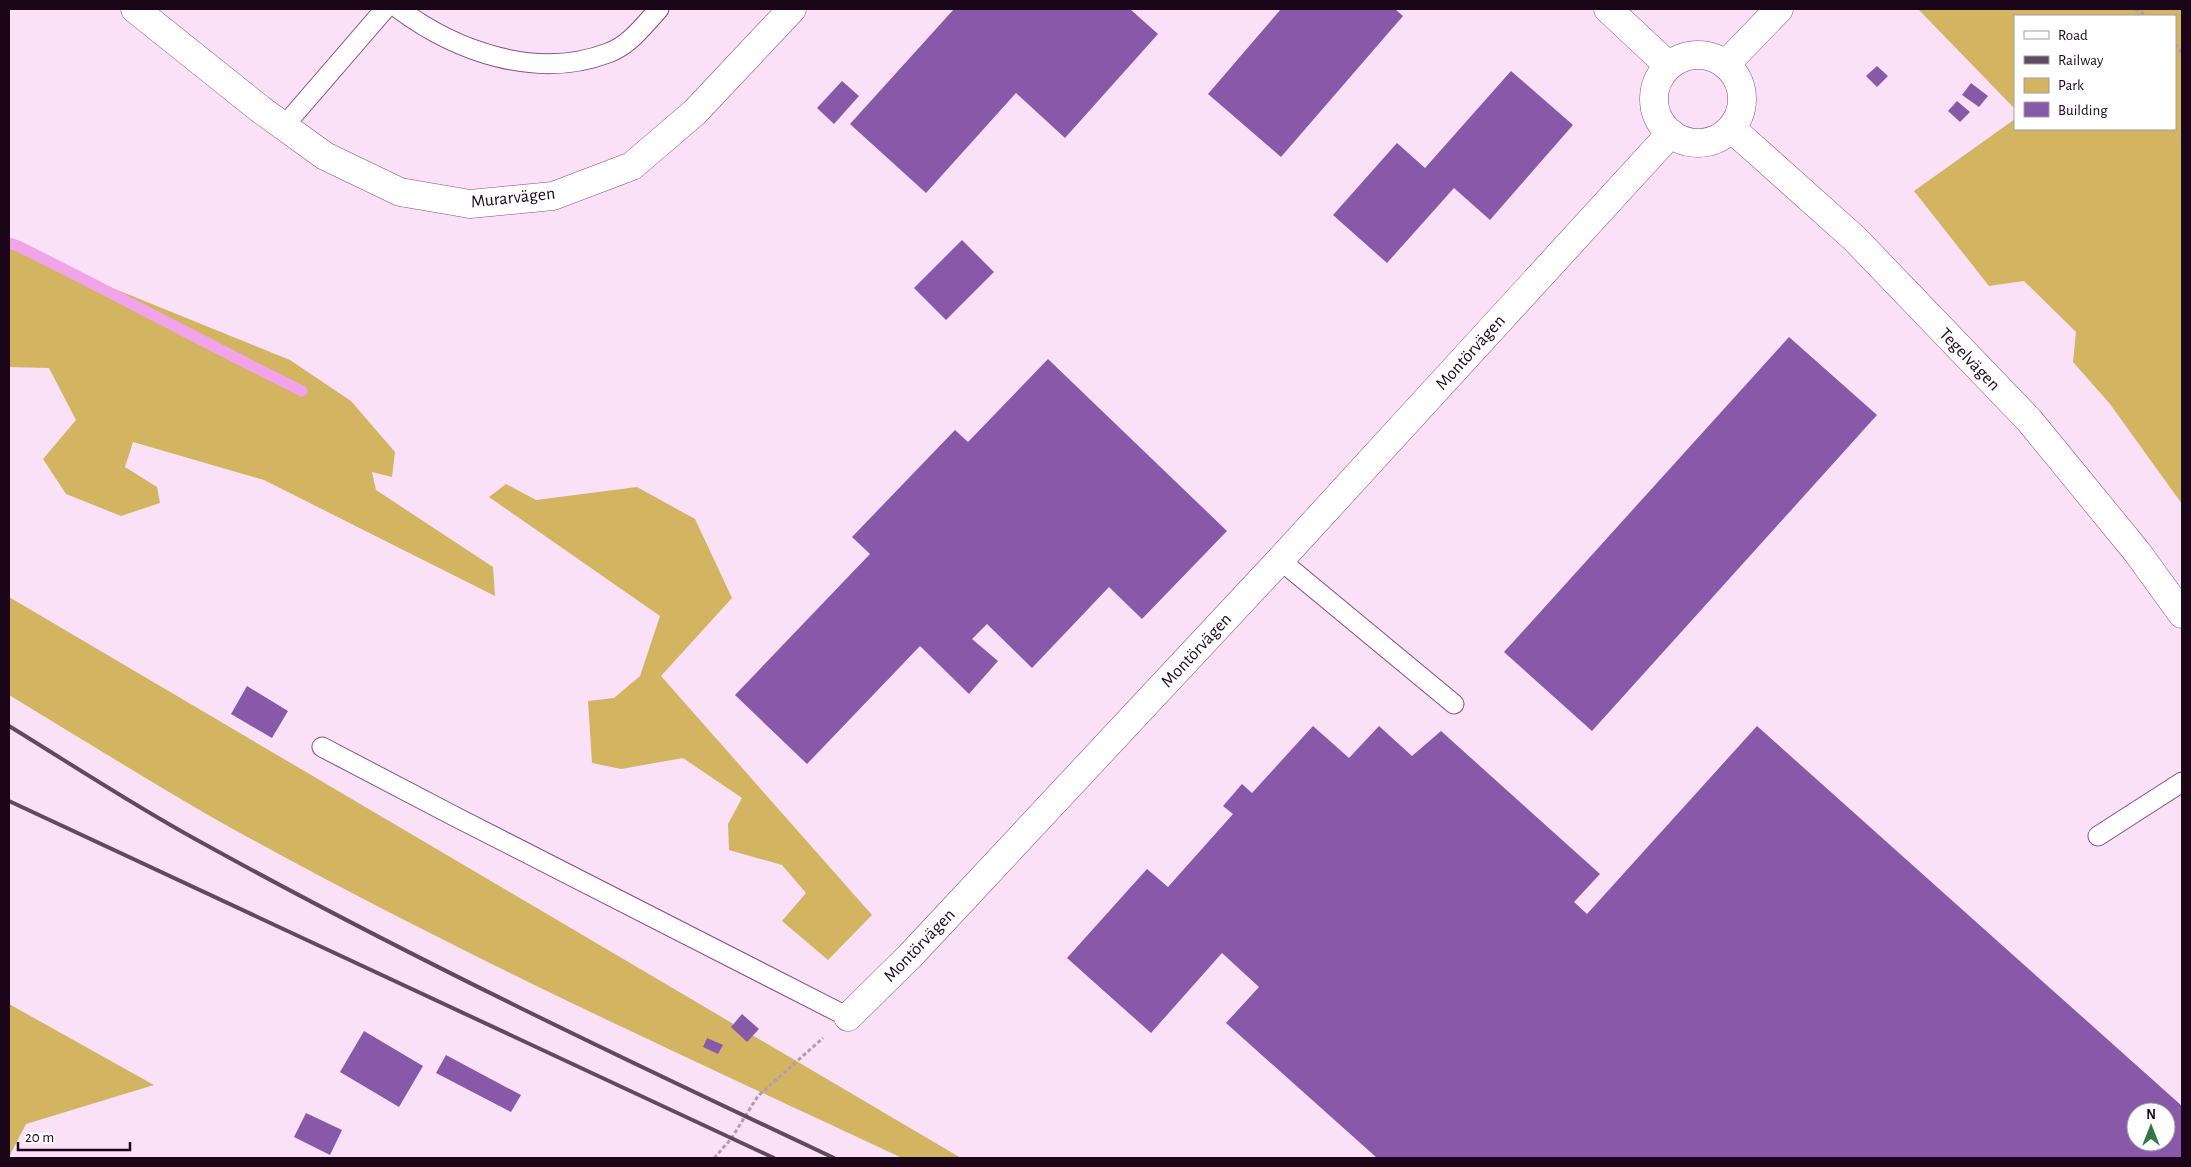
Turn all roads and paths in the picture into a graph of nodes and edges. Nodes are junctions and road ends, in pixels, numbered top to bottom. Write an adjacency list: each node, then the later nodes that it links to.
1 (135, 9): 12 (street, Murarvägen)
2 (385, 9): 12 (lane)
3 (399, 9): 4 (lane)
4 (659, 9)
5 (792, 9): 12 (street, Murarvägen)
6 (1608, 9): 11 (street)
7 (1779, 9): 10 (street)
8 (2135, 9): 9 (path)
9 (2146, 15)
10 (1726, 64): 11 (street); 13 (street)
11 (1669, 66): 14 (street)
12 (284, 126)
13 (1731, 128): 14 (street); 16 (street, Tegelvägen)
14 (1671, 133): 15 (street, Montörvägen)
15 (1280, 560): 17 (lane); 21 (street, Montörvägen)
16 (2182, 614)
17 (1454, 704)
18 (322, 747): 21 (lane)
19 (2182, 782): 20 (lane)
20 (2098, 836)
21 (848, 1017): 22 (path)
22 (714, 1158)

